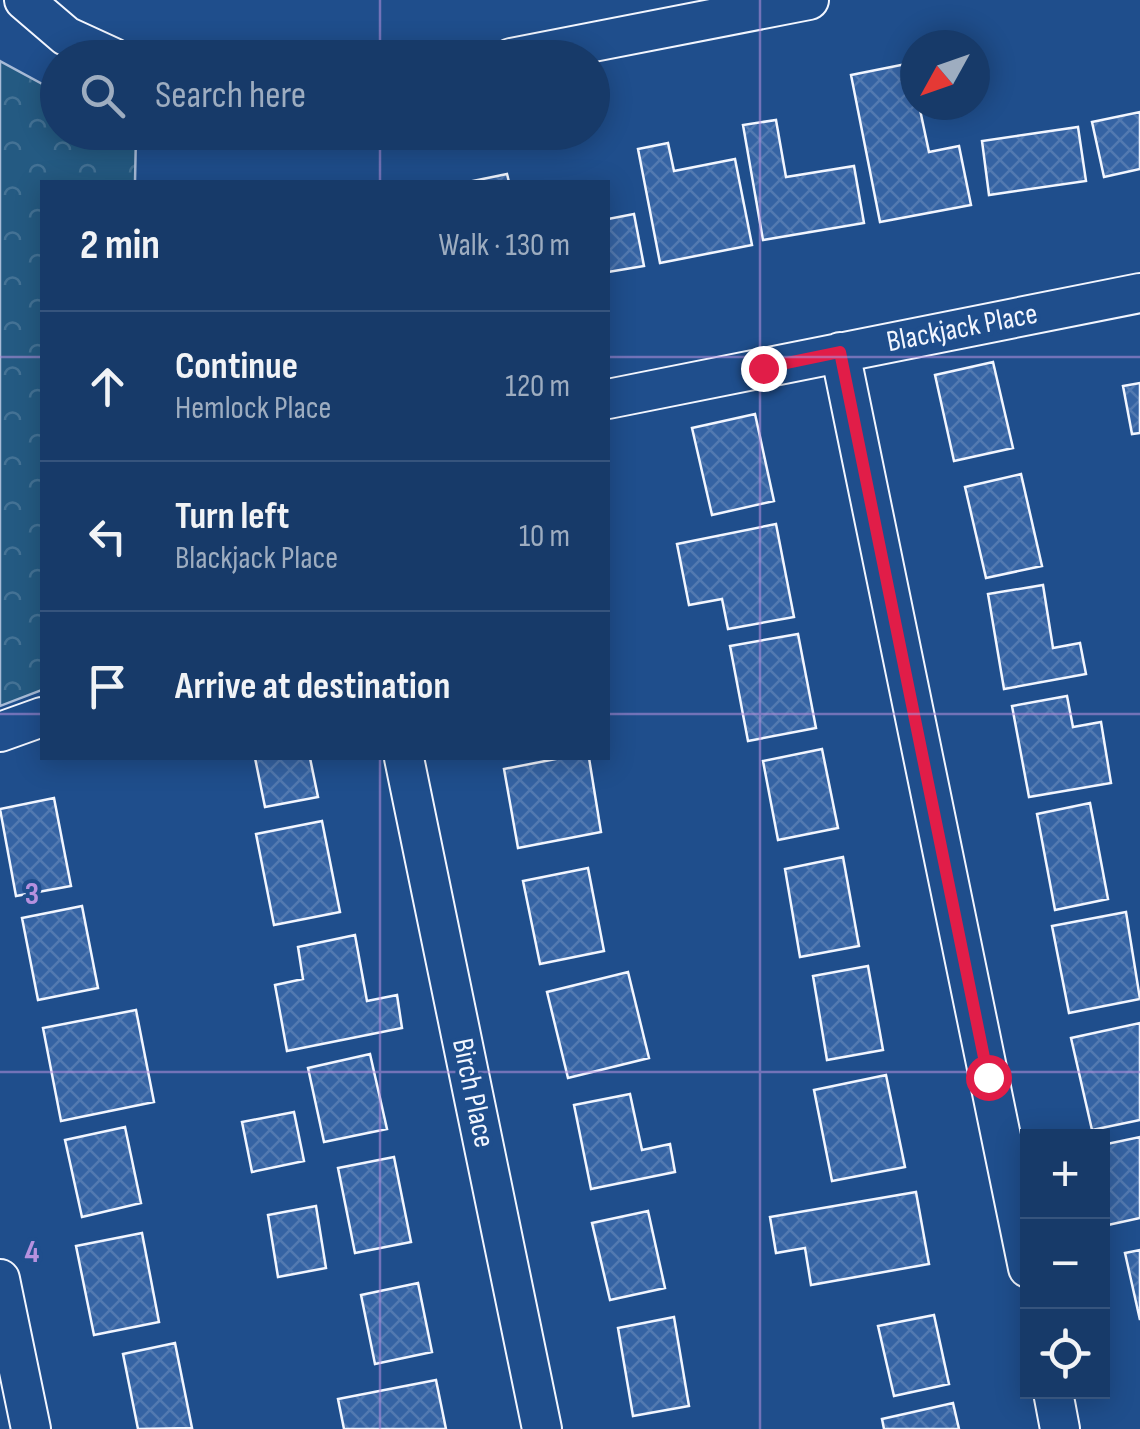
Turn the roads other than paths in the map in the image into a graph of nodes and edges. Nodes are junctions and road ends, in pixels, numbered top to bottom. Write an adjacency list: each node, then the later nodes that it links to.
1 (24, 0): 3 (street)
2 (809, 0): 4 (street)
3 (75, 40)
4 (603, 40)
5 (1140, 293): 6 (street, Blackjack Place)
6 (840, 352): 7 (street, Blackjack Place); 11 (street)
7 (610, 399)
8 (40, 718): 9 (street)
9 (0, 732)
10 (404, 760): 15 (street, Birch Place)
11 (1020, 1229)
12 (0, 1279): 14 (street)
13 (1054, 1399): 16 (street)
14 (30, 1429)
15 (542, 1429)
16 (1060, 1429)

